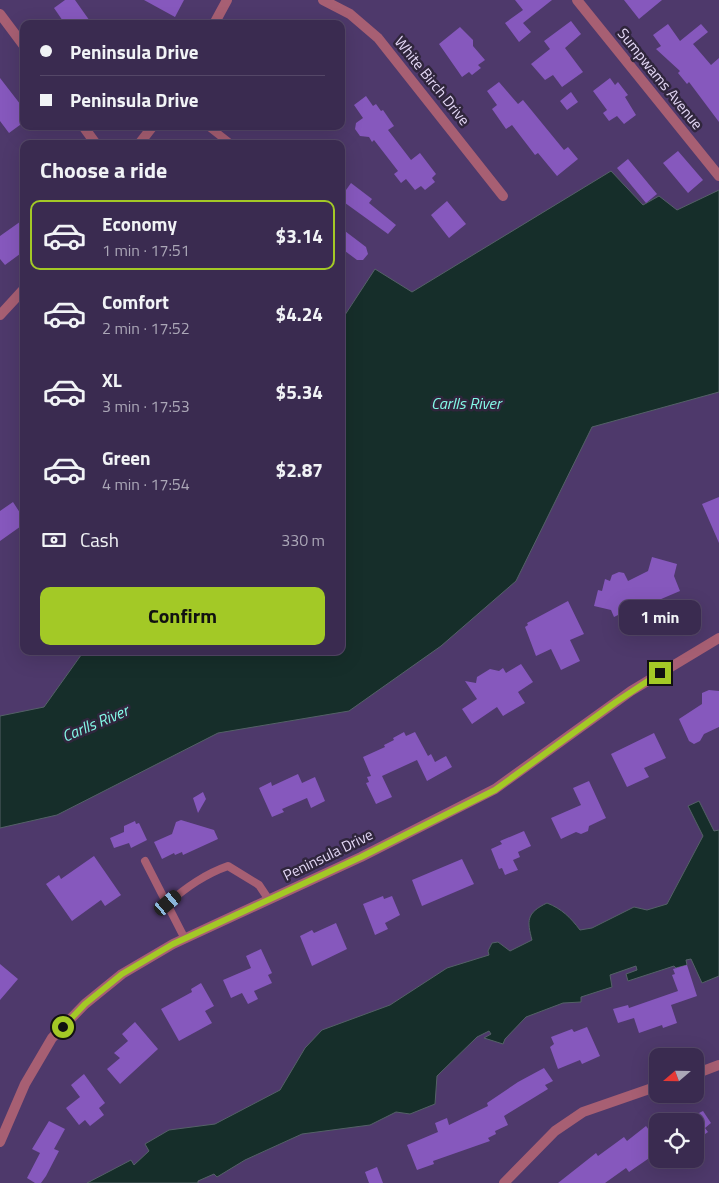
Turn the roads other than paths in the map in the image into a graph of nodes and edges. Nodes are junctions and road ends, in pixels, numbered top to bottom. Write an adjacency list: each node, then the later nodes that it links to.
1 (227, 0): 5 (street)
2 (323, 0): 12 (street, White Birch Drive)
3 (577, 0): 11 (street, Sumpwams Avenue)
4 (0, 14): 6 (street)
5 (216, 20)
6 (20, 41)
7 (150, 130): 9 (street)
8 (213, 130): 10 (lane)
9 (142, 140)
10 (226, 140)
11 (719, 176)
12 (503, 196)
13 (20, 293): 14 (street)
14 (0, 315)
15 (719, 638): 17 (street, Peninsula Drive)
16 (145, 861): 18 (lane)
17 (269, 900): 18 (lane); 19 (street, Peninsula Drive)
18 (168, 903): 19 (lane)
19 (185, 939): 23 (street, Peninsula Drive)
20 (719, 1064): 21 (street)
21 (704, 1070)
22 (649, 1089): 24 (street)
23 (0, 1142)
24 (504, 1183)

